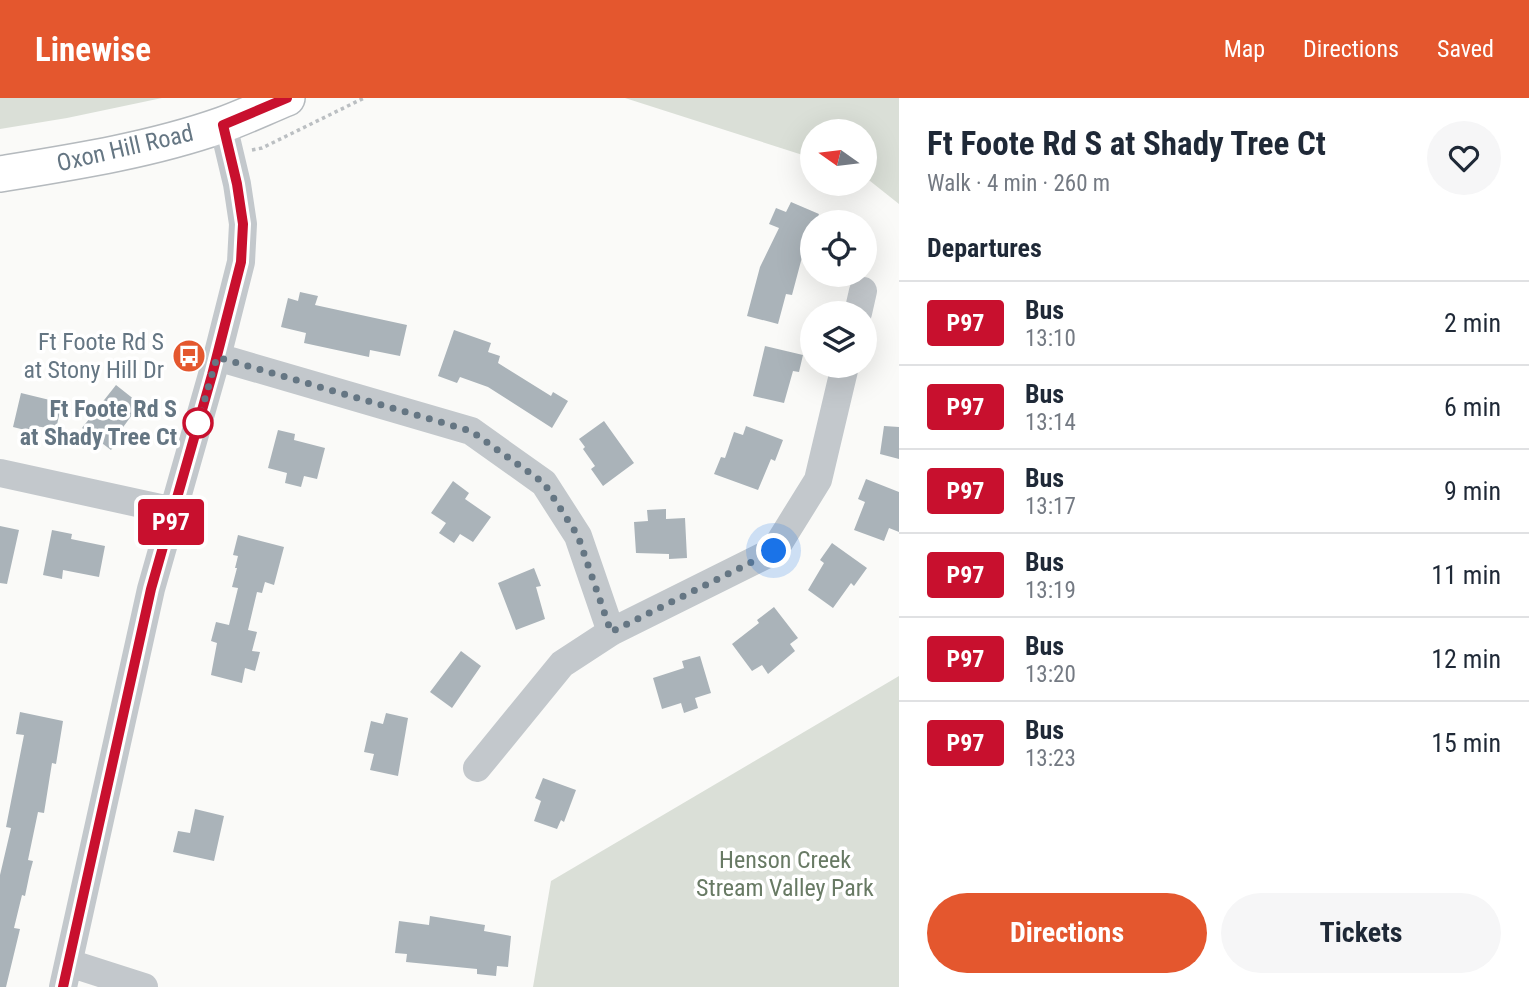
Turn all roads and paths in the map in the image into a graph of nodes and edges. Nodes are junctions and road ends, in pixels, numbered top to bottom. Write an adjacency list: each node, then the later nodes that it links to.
1 (287, 98): 3 (main road, Oxon Hill Road)
2 (364, 98): 3 (path)
3 (227, 141): 4 (main road, Oxon Hill Road); 5 (street)
4 (0, 174)
5 (217, 357): 8 (street); 9 (street)
6 (842, 378): 9 (street)
7 (0, 473): 8 (street)
8 (174, 511): 11 (street)
9 (611, 632): 10 (street)
10 (477, 768)
11 (66, 975): 12 (street)
12 (144, 987)

